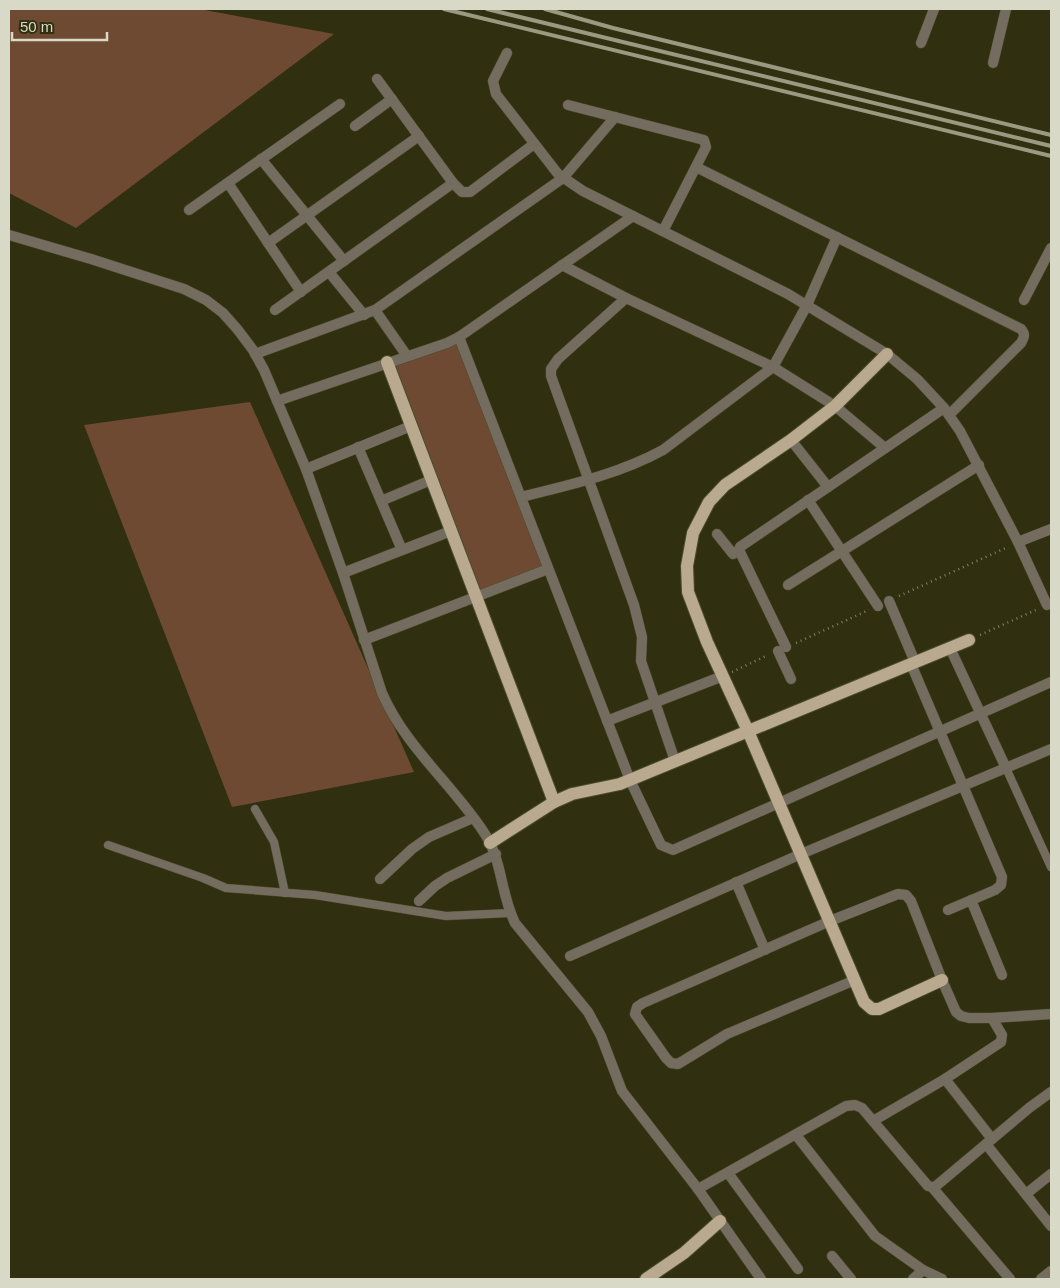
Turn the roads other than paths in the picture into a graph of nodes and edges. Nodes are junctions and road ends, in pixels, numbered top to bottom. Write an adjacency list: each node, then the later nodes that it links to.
1 (934, 9): 3 (street)
2 (1006, 9): 5 (street)
3 (921, 43)
4 (507, 53): 13 (street)
5 (993, 63)
6 (377, 78): 7 (street)
7 (392, 99): 11 (street); 12 (street)
8 (340, 104): 14 (street)
9 (568, 105): 10 (street)
10 (615, 117): 15 (street); 16 (street)
11 (355, 126)
12 (419, 136): 18 (street); 20 (street)
13 (534, 144): 16 (street); 18 (street)
14 (261, 159): 17 (street); 20 (street)
15 (696, 167): 22 (street); 24 (street)
16 (563, 178): 21 (street); 35 (street)
17 (228, 183): 19 (street); 25 (street)
18 (453, 183): 27 (street)
19 (189, 210)
20 (307, 215): 25 (street); 27 (street)
21 (632, 216): 22 (street); 28 (street)
22 (663, 231): 33 (street)
23 (9, 235): 38 (street)
24 (837, 237): 33 (street); 45 (street)
25 (268, 243): 30 (street)
26 (1051, 248): 32 (street)
27 (344, 261): 29 (street)
28 (562, 265): 31 (street); 37 (street)
29 (329, 272): 30 (street); 36 (street)
30 (301, 292): 34 (street)
31 (626, 298): 42 (street); 53 (street)
32 (1024, 300)
33 (806, 305): 39 (street); 42 (street)
34 (275, 310)
35 (375, 310): 36 (street); 40 (street)
36 (364, 316): 38 (street)
37 (459, 336): 40 (street); 55 (street)
38 (255, 354): 43 (street)
39 (887, 354): 44 (main road); 45 (street)
40 (407, 356): 41 (street)
41 (387, 362): 43 (street); 46 (main road)
42 (773, 367): 44 (street); 53 (street)
43 (277, 401): 51 (street)
44 (835, 406): 47 (main road); 49 (street)
45 (946, 412): 49 (street); 50 (street)
46 (411, 426): 48 (street); 52 (main road)
47 (791, 440): 54 (street); 76 (main road)
48 (358, 448): 51 (street); 57 (street)
49 (885, 448): 54 (street)
50 (979, 465): 61 (street); 64 (street)
51 (306, 469): 66 (street)
52 (431, 480): 57 (street); 59 (main road)
53 (588, 481): 55 (street); 79 (street)
54 (828, 487): 56 (street)
55 (521, 497): 65 (street)
56 (808, 500): 63 (street); 64 (street)
57 (381, 501): 62 (street)
58 (1051, 529): 61 (street)
59 (451, 530): 62 (street); 68 (main road)
60 (717, 534): 63 (street)
61 (1018, 542): 70 (street)
62 (402, 550): 66 (street)
63 (739, 550): 77 (street)
64 (843, 551): 67 (street); 71 (street)
65 (548, 569): 68 (street); 81 (street)
66 (343, 573): 72 (street)
67 (788, 585)
68 (476, 597): 72 (street); 89 (main road)
69 (889, 601): 75 (street)
70 (1047, 605)
71 (878, 606)
72 (364, 640): 92 (street)
73 (969, 640): 74 (main road)
74 (950, 648): 75 (main road); 80 (street)
75 (913, 663): 82 (main road); 83 (street)
76 (723, 676): 79 (street); 82 (main road)
77 (791, 679)
78 (1051, 682): 80 (street)
79 (654, 703): 81 (street); 85 (street)
80 (981, 713): 83 (street); 86 (street)
81 (607, 721): 87 (street)
82 (748, 731): 85 (main road); 90 (main road)
83 (940, 732): 88 (street); 90 (street)
84 (1051, 749): 86 (street)
85 (675, 761): 87 (main road)
86 (1006, 768): 88 (street); 96 (lane)
87 (630, 780): 89 (main road); 90 (street)
88 (964, 786): 95 (street); 100 (street)
89 (554, 802): 94 (main road)
90 (779, 803): 95 (main road)
91 (255, 809): 99 (lane)
92 (473, 818): 94 (street); 97 (street)
93 (108, 845): 99 (lane)
94 (493, 848): 101 (street); 103 (street)
95 (801, 854): 98 (street); 104 (main road)
96 (1051, 867)
97 (380, 879)
98 (736, 882): 105 (street); 106 (street)
99 (285, 893): 103 (lane)
100 (971, 900): 102 (street); 107 (street)
101 (419, 901)
102 (948, 910)
103 (510, 913): 120 (street)
104 (830, 921): 105 (street); 108 (main road); 109 (street)
105 (765, 950): 108 (street)
106 (570, 956)
107 (1002, 976)
108 (855, 980): 109 (main road)
109 (942, 980): 111 (street)
110 (1051, 1014): 111 (street)
111 (992, 1018): 112 (street)
112 (945, 1079): 114 (street); 116 (street)
113 (1051, 1092): 116 (street)
114 (873, 1121): 115 (street); 119 (street)
115 (796, 1135): 117 (street); 126 (street)
116 (989, 1141): 119 (street); 121 (street)
117 (728, 1173): 120 (street); 125 (street)
118 (1051, 1174): 121 (street)
119 (932, 1187): 133 (street)
120 (698, 1189): 122 (street)
121 (1026, 1194): 123 (street)
122 (720, 1221): 128 (main road); 129 (street)
123 (1051, 1226)
124 (832, 1256): 130 (street)
125 (798, 1269)
126 (923, 1270): 131 (street); 132 (street)
127 (1051, 1271): 134 (street)
128 (646, 1279)
129 (761, 1279)
130 (851, 1279)
131 (913, 1279)
132 (942, 1279)
133 (1010, 1279)
134 (1041, 1279)

